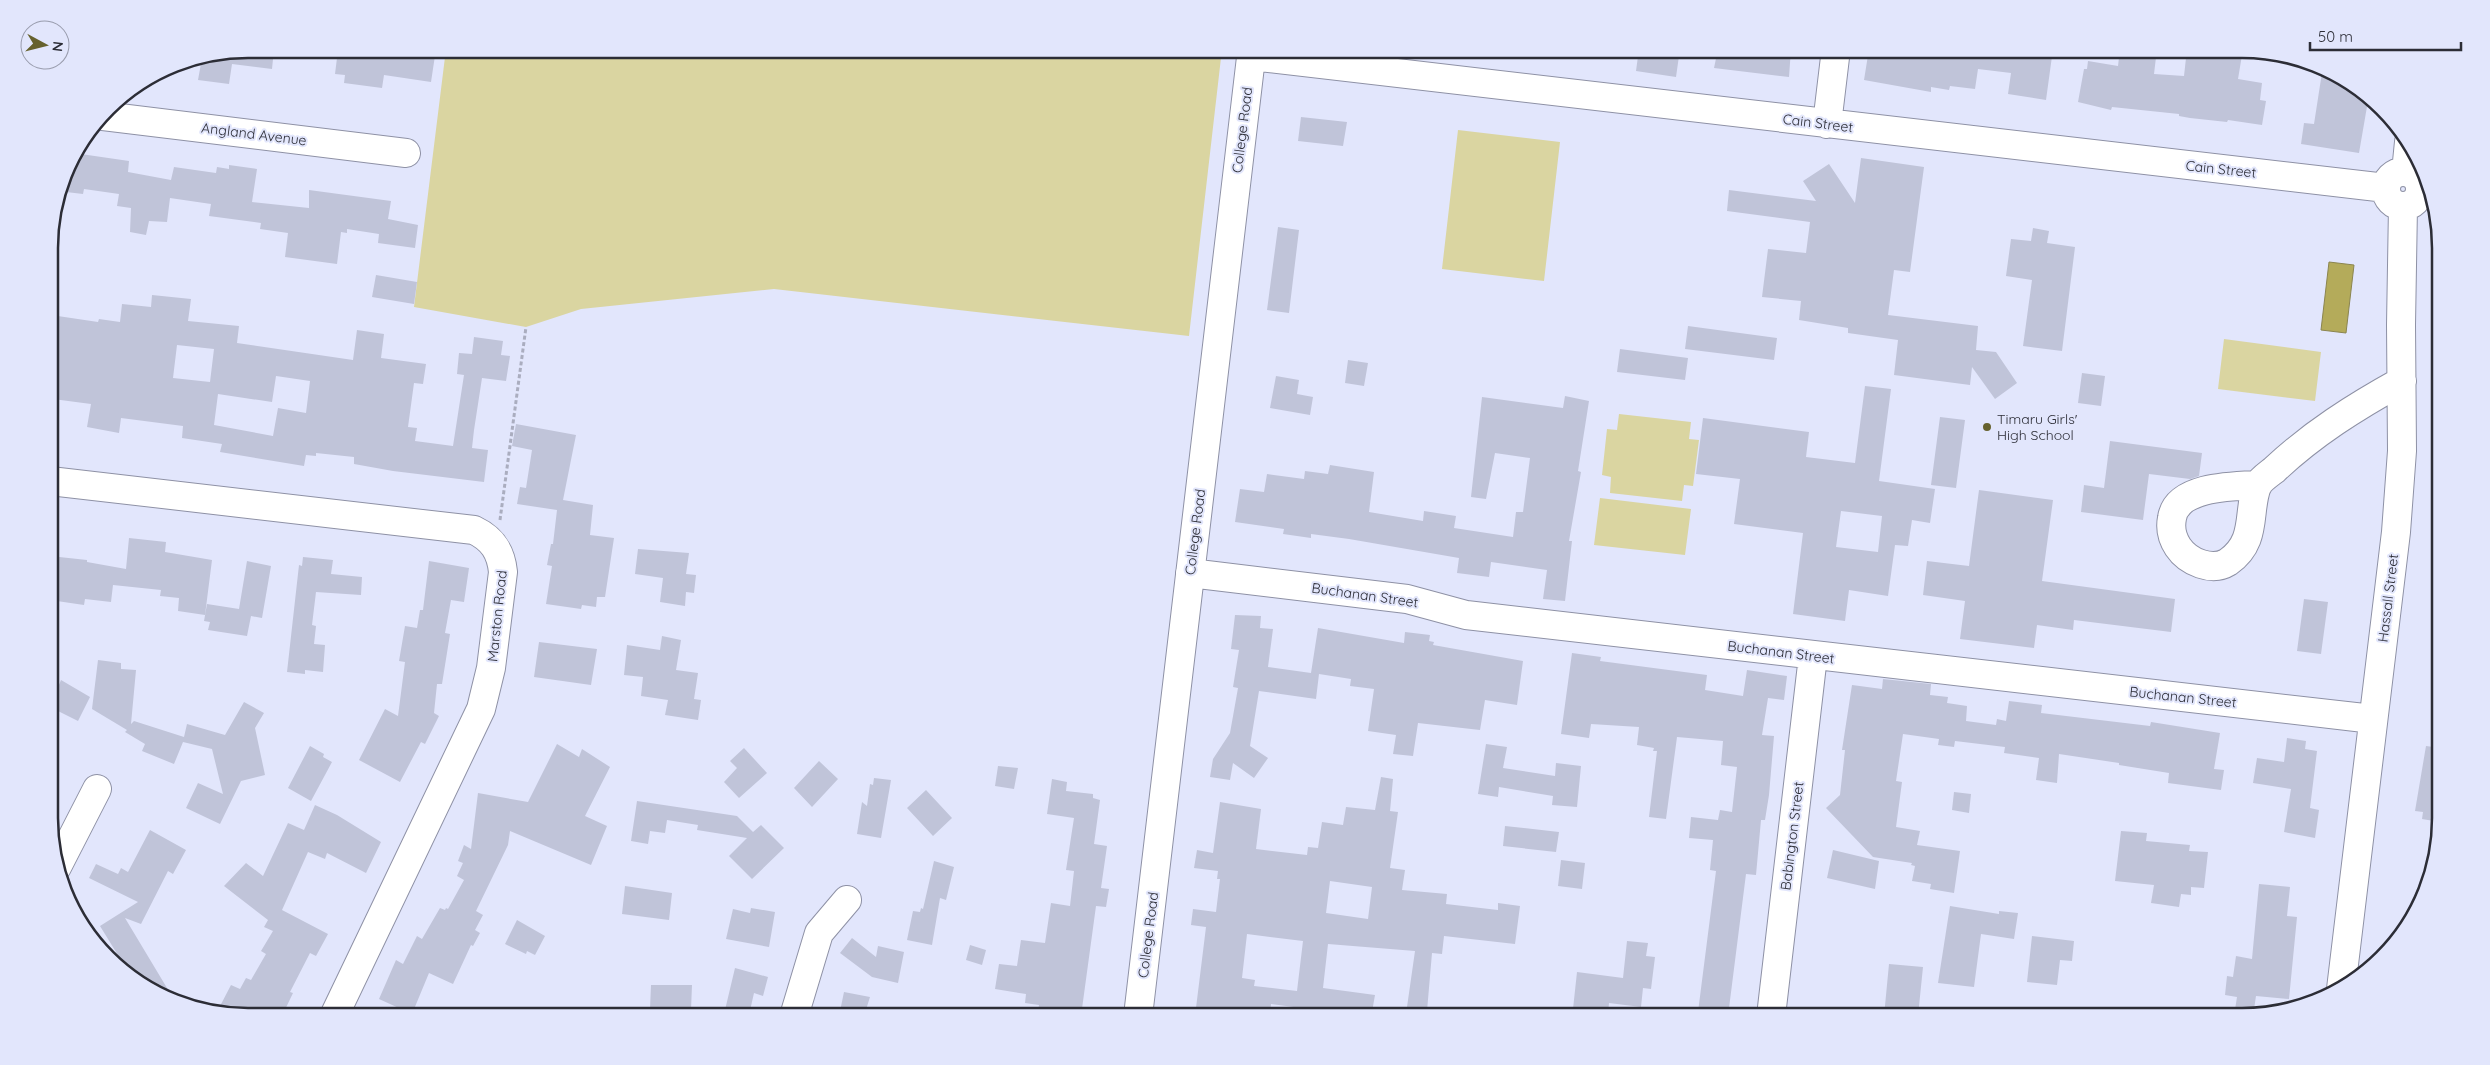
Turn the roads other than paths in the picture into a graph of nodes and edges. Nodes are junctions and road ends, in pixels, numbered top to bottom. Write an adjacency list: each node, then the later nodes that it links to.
1 (1250, 58): 12 (street, College Road)
2 (1299, 58): 5 (street, Cain Street)
3 (1835, 58): 5 (street)
4 (110, 117): 6 (street, Angland Avenue)
5 (1827, 124): 8 (street, Cain Street)
6 (406, 153)
7 (2409, 156): 8 (street, Hassall Street)
8 (2409, 191): 9 (street, Hassall Street)
9 (2402, 381): 11 (street); 14 (street, Hassall Street)
10 (58, 482): 19 (street, Marston Road)
11 (2258, 485)
12 (1190, 573): 13 (street, Buchanan Street); 21 (street, College Road)
13 (1813, 656): 14 (street, Buchanan Street); 22 (street, Babington Street)
14 (2373, 719): 18 (street, Hassall Street)
15 (97, 789): 16 (street)
16 (62, 858)
17 (847, 900): 20 (street)
18 (2342, 979)
19 (338, 1008)
20 (796, 1008)
21 (1139, 1008)
22 (1771, 1008)

